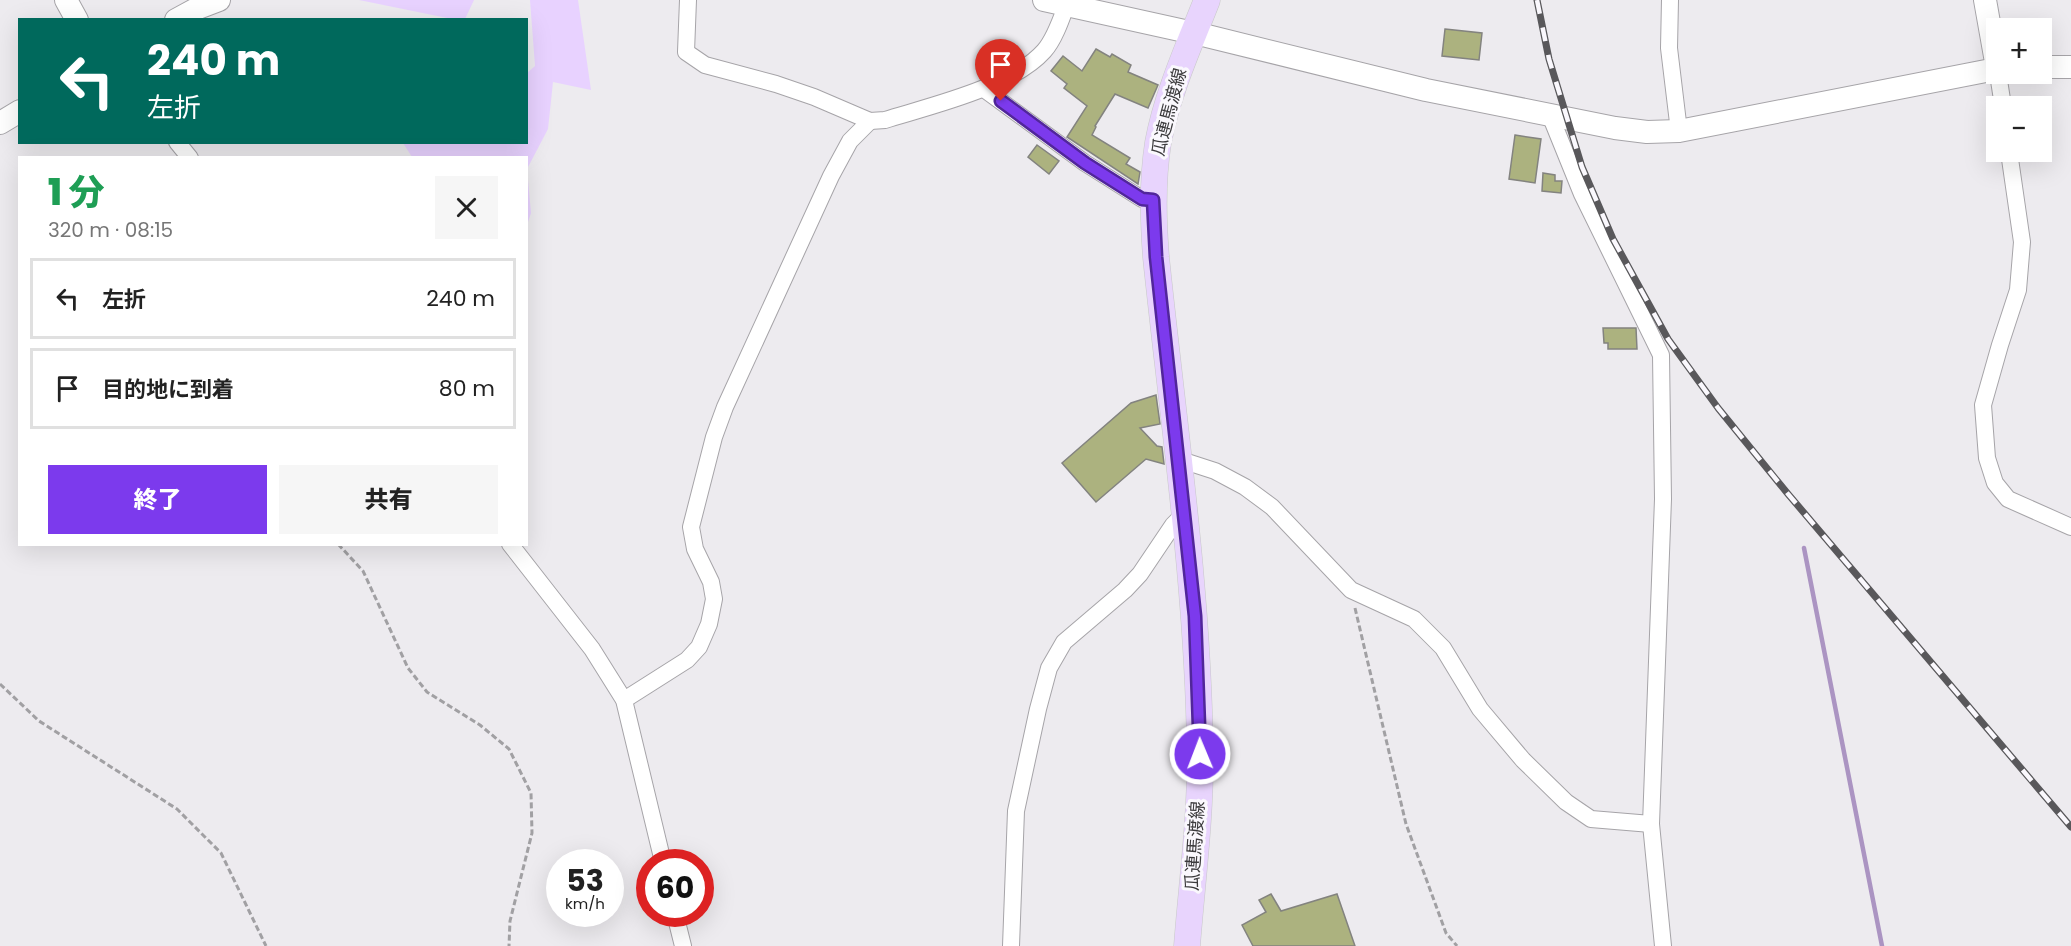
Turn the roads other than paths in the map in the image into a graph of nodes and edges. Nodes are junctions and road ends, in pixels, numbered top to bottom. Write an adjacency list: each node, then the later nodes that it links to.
1 (66, 0): 9 (street)
2 (219, 0): 10 (street)
3 (688, 0): 19 (street)
4 (1044, 0): 8 (street)
5 (1207, 0): 12 (main road, 瓜連馬渡線)
6 (1670, 0): 21 (street)
7 (1985, 0): 11 (street)
8 (1082, 5): 12 (street); 16 (street)
9 (76, 18)
10 (180, 18)
11 (1988, 18)
12 (1194, 33): 18 (street); 25 (main road, 瓜連馬渡線)
13 (2052, 67): 14 (street)
14 (2071, 67)
15 (1986, 73): 21 (street)
16 (984, 89): 19 (street); 25 (street)
17 (18, 112): 20 (street)
18 (1550, 115): 21 (street); 31 (street)
19 (870, 122): 30 (street)
20 (0, 123)
21 (1679, 131)
22 (179, 144): 23 (street)
23 (188, 156)
24 (2010, 162): 28 (street)
25 (1153, 200): 26 (main road, 瓜連馬渡線)
26 (1178, 459): 27 (main road, 瓜連馬渡線); 31 (street)
27 (1184, 514): 35 (street); 36 (main road, 瓜連馬渡線)
28 (2071, 527)
29 (512, 546): 30 (street)
30 (624, 700): 32 (street)
31 (1651, 824): 37 (street)
32 (660, 849)
33 (678, 927): 34 (street)
34 (683, 946)
35 (1011, 946)
36 (1187, 946)
37 (1663, 946)

